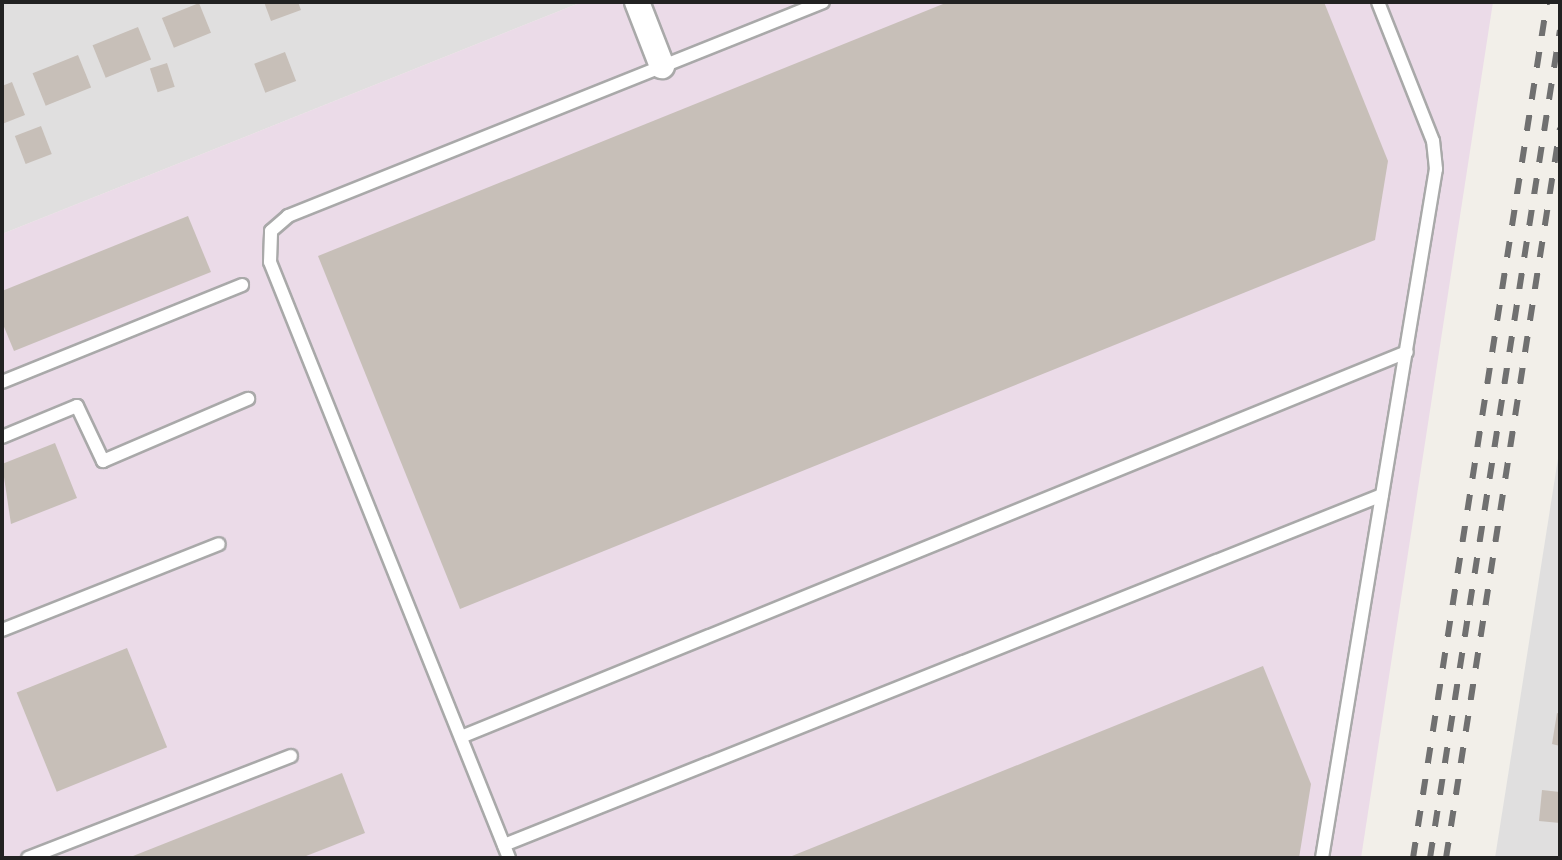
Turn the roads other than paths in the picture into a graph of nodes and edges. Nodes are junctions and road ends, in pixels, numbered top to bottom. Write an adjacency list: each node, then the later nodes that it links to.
1 (637, 2): 4 (street)
2 (823, 2): 4 (lane)
3 (1378, 2): 6 (lane)
4 (662, 66): 13 (lane)
5 (242, 285): 7 (lane)
6 (1407, 352): 10 (lane); 13 (lane)
7 (2, 382)
8 (248, 399): 9 (lane)
9 (2, 437)
10 (1382, 495): 15 (lane); 18 (lane)
11 (219, 544): 12 (lane)
12 (2, 630)
13 (461, 737): 15 (lane)
14 (291, 756): 16 (lane)
15 (504, 845): 17 (lane)
16 (28, 858)
17 (509, 858)
18 (1322, 858)

